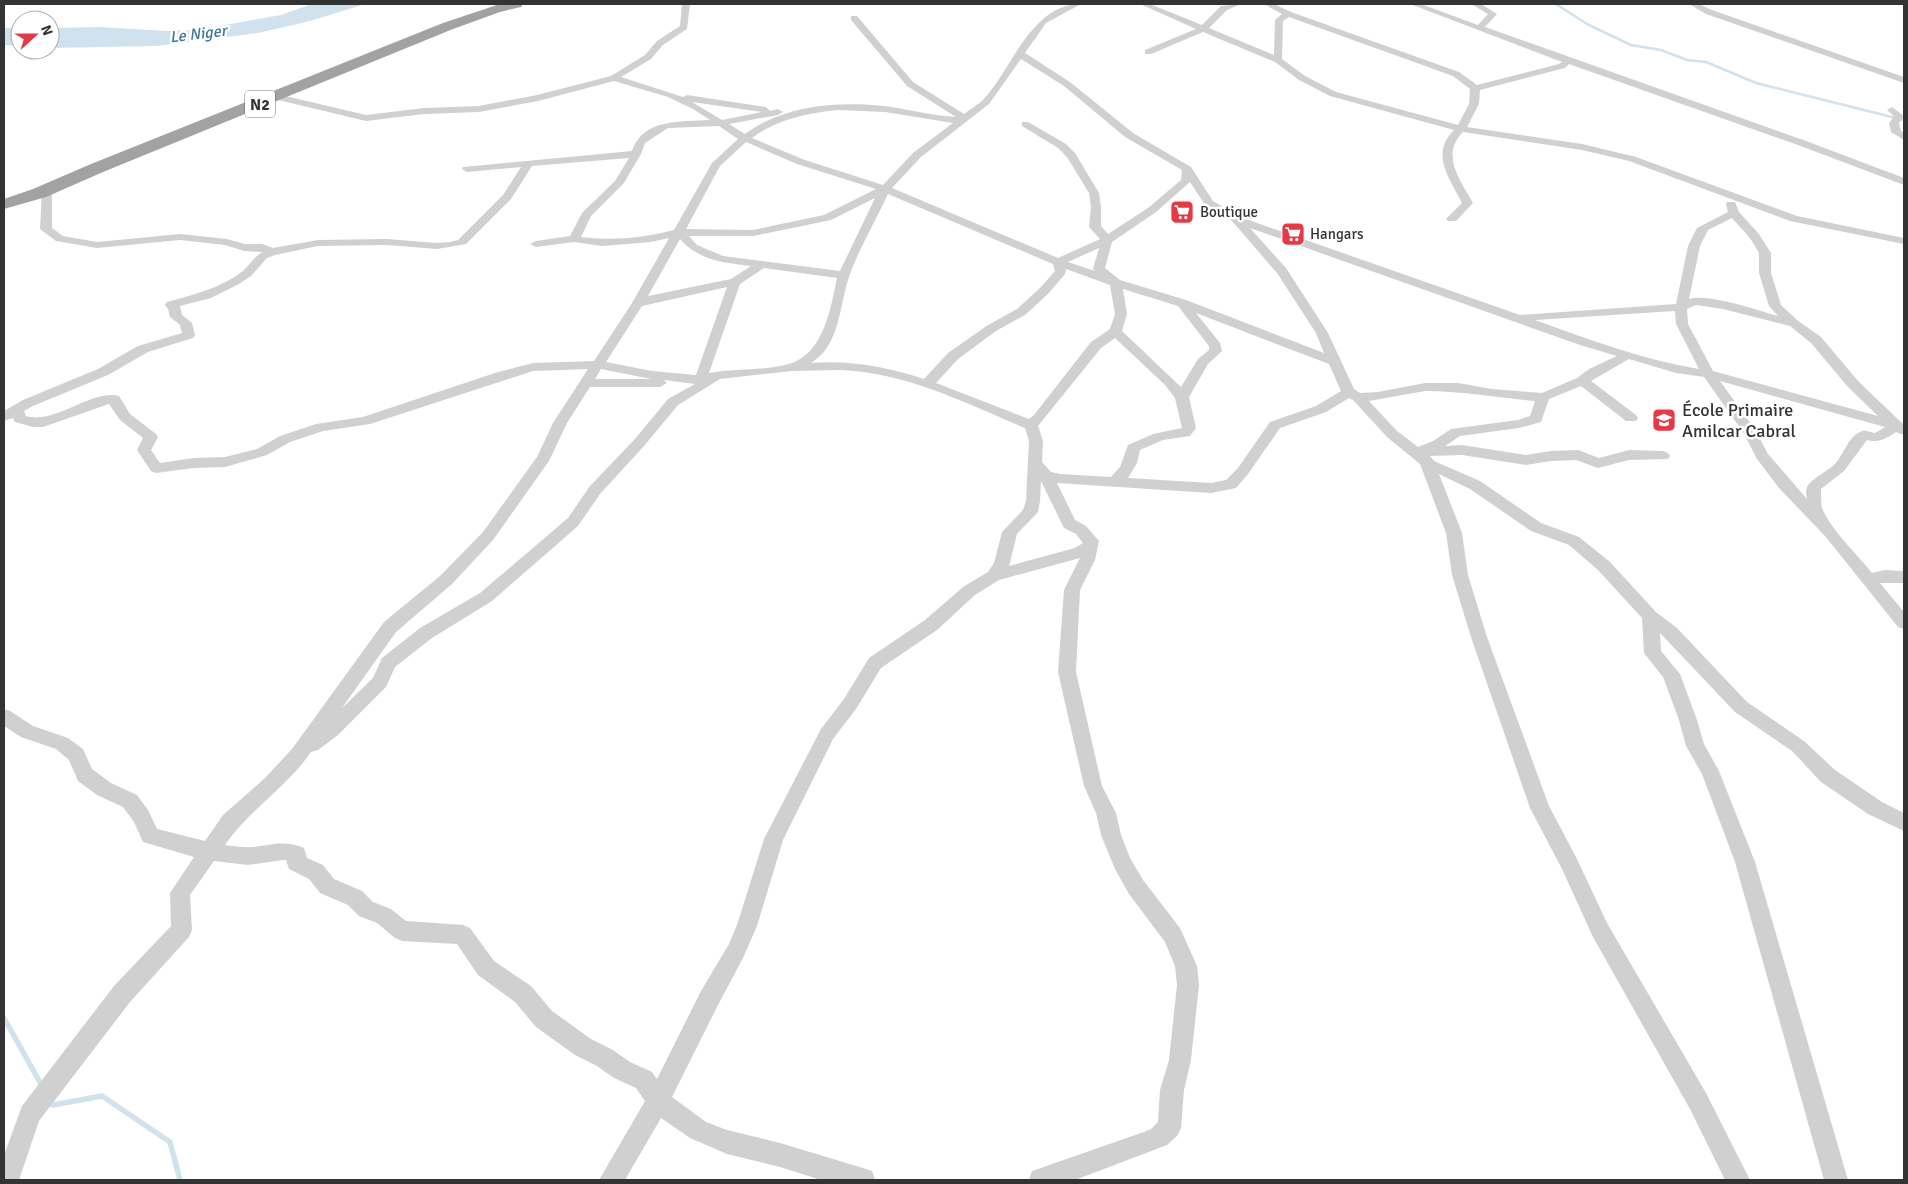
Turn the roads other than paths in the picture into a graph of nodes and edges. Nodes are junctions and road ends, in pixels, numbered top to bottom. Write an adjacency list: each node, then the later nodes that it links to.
1 (516, 4): 22 (highway, N2)
2 (686, 4): 18 (street)
3 (1077, 4): 15 (street)
4 (1144, 4): 13 (street)
5 (1236, 4): 13 (street)
6 (1268, 4): 10 (street)
7 (1414, 4): 12 (street)
8 (1475, 4): 12 (street)
9 (1693, 4): 19 (street)
10 (1288, 14): 16 (street); 20 (street)
11 (854, 18): 26 (street)
12 (1480, 27): 17 (street)
13 (1203, 29): 14 (street); 16 (street)
14 (1148, 52)
15 (1021, 55): 26 (street); 35 (street)
16 (1278, 60): 29 (street)
17 (1568, 61): 20 (street); 36 (street)
18 (614, 78): 21 (street); 22 (street)
19 (1904, 80)
20 (1475, 88): 29 (street)
21 (671, 95): 25 (street); 27 (street)
22 (277, 97): 38 (highway, N2)
23 (1892, 110): 30 (street)
24 (807, 111): 25 (street); 26 (street); 31 (street)
25 (781, 112): 27 (street)
26 (965, 119): 37 (street)
27 (721, 123): 31 (street); 32 (street)
28 (1025, 124): 46 (street)
29 (1461, 129): 39 (street); 43 (street)
30 (1904, 137)
31 (744, 138): 37 (street); 44 (street)
32 (636, 154): 33 (street); 45 (street)
33 (528, 165): 34 (street); 49 (street)
34 (467, 169)
35 (1187, 169): 42 (street); 46 (street)
36 (1904, 182)
37 (884, 190): 44 (street); 50 (street); 52 (street)
38 (47, 191): 40 (highway, N2); 49 (street)
39 (1728, 193): 41 (street); 47 (street)
40 (4, 204)
41 (1734, 214): 57 (street); 59 (street)
42 (1236, 219): 58 (street); 62 (street)
43 (1452, 219)
44 (679, 232): 45 (street); 51 (street); 55 (street)
45 (574, 239): 48 (street)
46 (1107, 240): 50 (street); 54 (street)
47 (1904, 241)
48 (536, 244)
49 (272, 252): 74 (street)
50 (1058, 262): 54 (street); 70 (street)
51 (762, 264): 52 (street); 53 (street)
52 (844, 275): 64 (street)
53 (735, 282): 55 (street); 67 (street)
54 (1116, 283): 56 (street); 60 (street)
55 (638, 303): 63 (street)
56 (1182, 303): 62 (street); 72 (street)
57 (1681, 307): 58 (street); 59 (street); 65 (street)
58 (1517, 318): 61 (street)
59 (1793, 323): 78 (street)
60 (1116, 331): 72 (street); 77 (street)
61 (1628, 355): 65 (street); 68 (street)
62 (1334, 361): 71 (street)
63 (599, 365): 67 (street); 69 (street); 74 (street)
64 (788, 368): 66 (street); 70 (street)
65 (1708, 374): 78 (street); 83 (street)
66 (720, 375): 67 (street); 91 (street)
67 (701, 379): 69 (street)
68 (1582, 381): 73 (street); 76 (street)
69 (587, 383): 91 (street)
70 (928, 383): 77 (street)
71 (1353, 394): 73 (street); 80 (street); 82 (street)
72 (1182, 397): 82 (street)
73 (1542, 397): 80 (street)
74 (17, 410): 75 (street)
75 (4, 417)
76 (1631, 418)
77 (1031, 425): 81 (street)
78 (1900, 428): 83 (street)
79 (1663, 456): 80 (street)
80 (1424, 458): 88 (street); 99 (street)
81 (1040, 469): 82 (street); 84 (street); 85 (street)
82 (1114, 482)
83 (1830, 532): 87 (street)
84 (1091, 546): 85 (street); 98 (street)
85 (994, 576): 94 (street)
86 (1904, 577): 87 (street)
87 (1870, 579): 89 (street)
88 (1650, 616): 92 (street); 100 (street)
89 (1904, 623)
90 (4, 716): 93 (street)
91 (298, 755): 93 (street)
92 (1904, 822)
93 (209, 852): 94 (street); 95 (street)
94 (658, 1101): 96 (street); 97 (street)
95 (7, 1180)
96 (611, 1180)
97 (864, 1180)
98 (1041, 1180)
99 (1738, 1180)
100 (1836, 1180)

